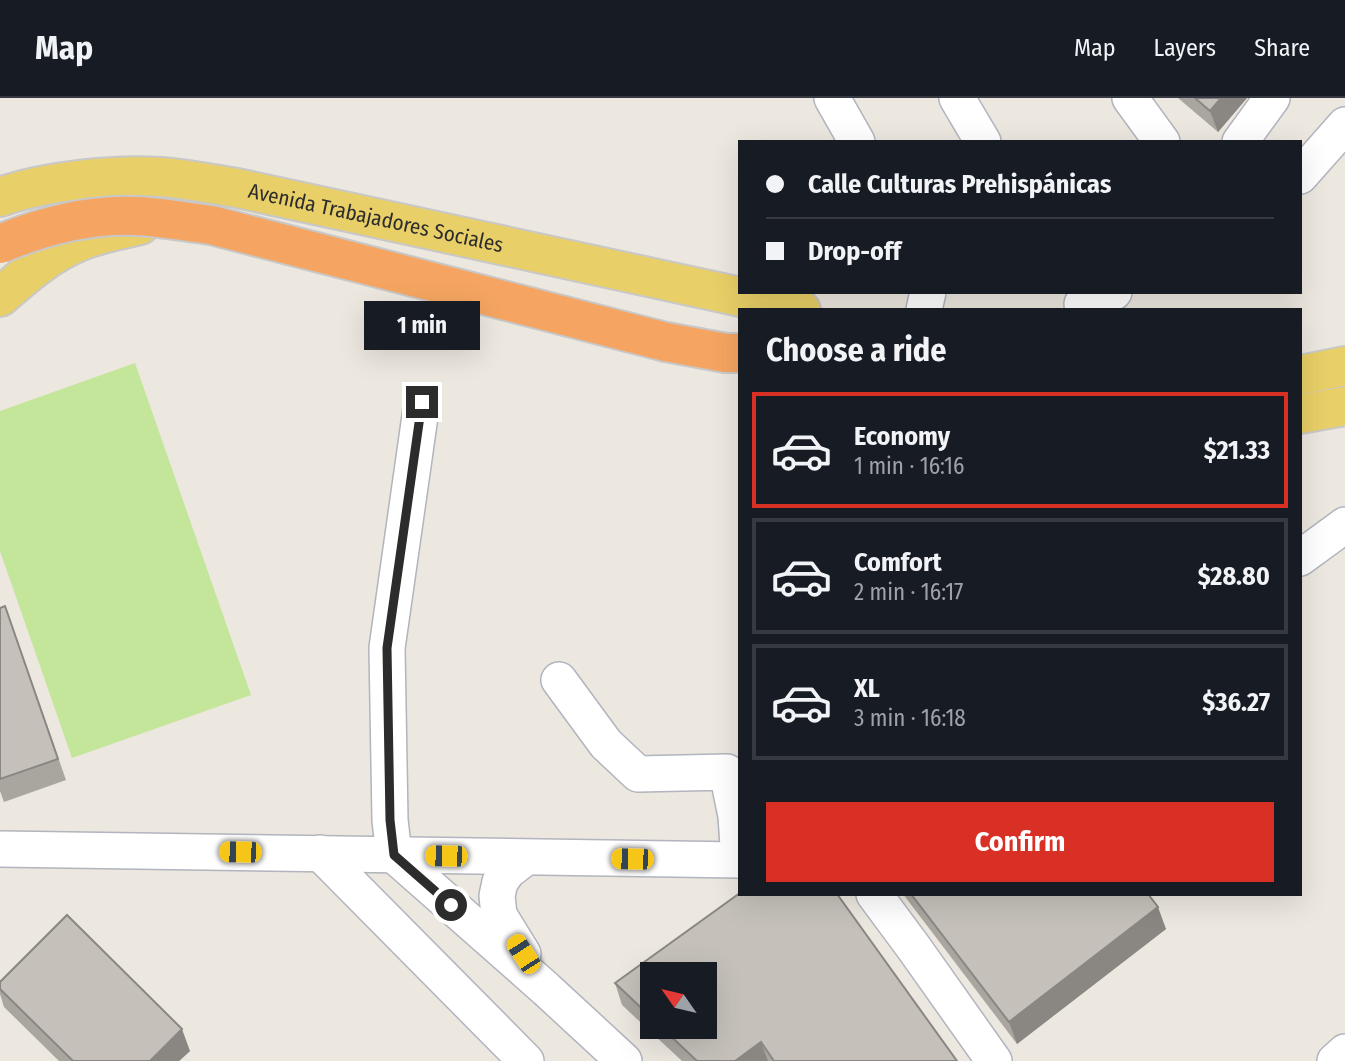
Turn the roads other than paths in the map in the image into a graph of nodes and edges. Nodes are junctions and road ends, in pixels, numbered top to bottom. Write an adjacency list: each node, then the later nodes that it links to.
1 (832, 98): 6 (street)
2 (957, 98): 7 (street)
3 (1130, 98): 8 (street)
4 (1272, 98): 9 (street)
5 (1345, 125): 10 (street)
6 (856, 140)
7 (982, 140)
8 (1162, 140)
9 (1241, 140)
10 (1302, 174)
11 (237, 188): 12 (main road, Avenida Trabajadores Sociales); 15 (main road); 17 (main road, Avenida Trabajadores Sociales)
12 (0, 197)
13 (0, 244): 19 (highway, bridge)
14 (1107, 294): 16 (street)
15 (0, 297)
16 (1081, 302)
17 (758, 305): 18 (main road, Avenida Trabajadores Sociales)
18 (784, 308)
19 (738, 353)
20 (1345, 366): 21 (main road)
21 (1302, 375)
22 (422, 402): 31 (street)
23 (1345, 406): 24 (main road)
24 (1302, 414)
25 (1345, 525): 26 (street)
26 (1302, 557)
27 (558, 680): 28 (street)
28 (738, 845)
29 (0, 849): 30 (street)
30 (320, 853): 31 (street); 37 (street)
31 (394, 855): 32 (street); 35 (street)
32 (525, 858): 33 (street); 35 (street)
33 (738, 860)
34 (875, 896): 39 (street)
35 (547, 989): 38 (street)
36 (1345, 1052): 40 (street)
37 (526, 1061)
38 (624, 1061)
39 (994, 1061)
40 (1335, 1061)

